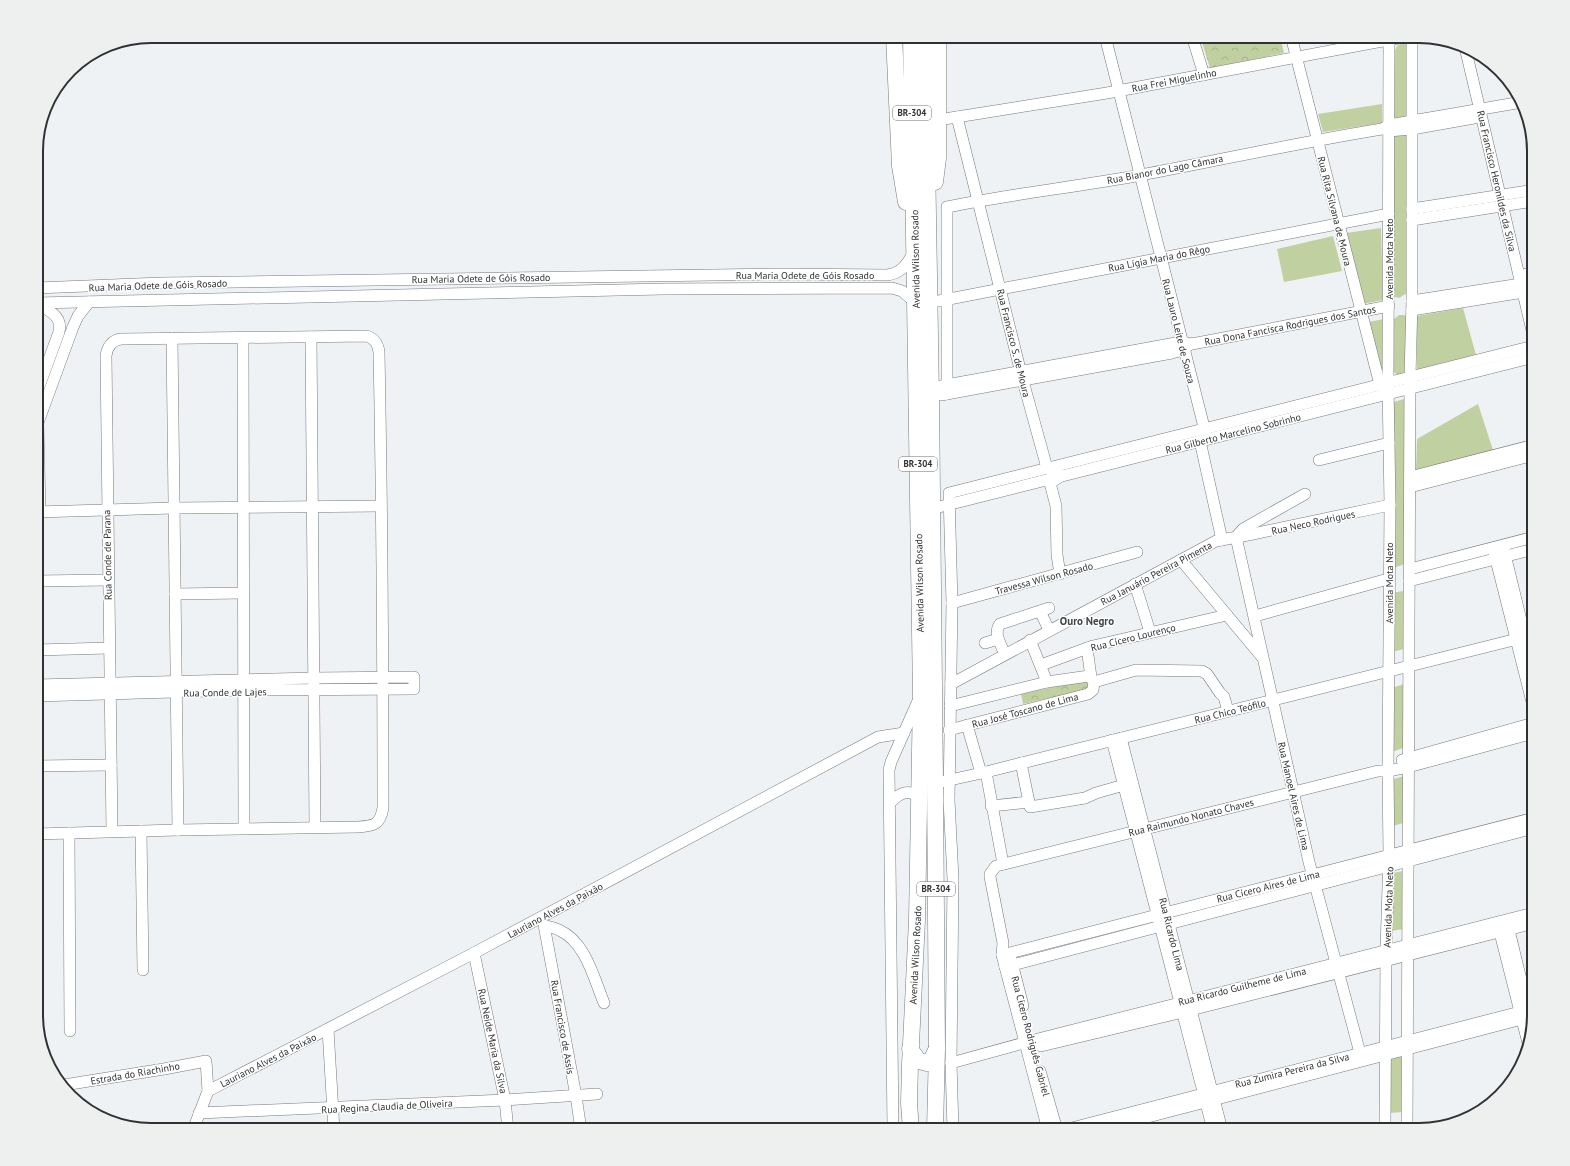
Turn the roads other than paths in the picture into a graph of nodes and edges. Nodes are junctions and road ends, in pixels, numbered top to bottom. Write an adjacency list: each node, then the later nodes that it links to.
1 (894, 43): 34 (highway)
2 (911, 43): 26 (highway, Avenida Wilson Rosado / BR-304)
3 (924, 43): 26 (highway, Avenida Wilson Rosado / BR-304)
4 (938, 43): 21 (highway)
5 (1107, 43): 15 (street, Rua Lauro Leite de Souza)
6 (1194, 43): 14 (street)
7 (1293, 43): 12 (street, Rua Rita Silvana de Moura)
8 (1365, 43): 12 (street, Rua Frei Miguelinho)
9 (1389, 43): 23 (street, Avenida Mota Neto)
10 (1412, 43): 22 (street, Avenida Mota Neto)
11 (1467, 54): 16 (street, Rua Francisco Heronildes da Silva)
12 (1296, 57): 14 (street, Rua Frei Miguelinho); 24 (street, Rua Rita Silvana de Moura)
13 (1474, 58): 16 (street, Rua Francisco Heronildes da Silva)
14 (1204, 75): 15 (street, Rua Frei Miguelinho)
15 (1120, 91): 20 (street, Rua Frei Miguelinho); 25 (street, Rua Lauro Leite de Souza)
16 (1479, 91): 19 (street, Rua Francisco Heronildes da Silva)
17 (1516, 104): 19 (street, Rua Bianor do Lago Câmara)
18 (1519, 109): 19 (street, Rua Bianor do Lago Câmara)
19 (1484, 112): 22 (street, Rua Bianor do Lago Câmara); 28 (street, Rua Francisco Heronildes da Silva)
20 (957, 117): 21 (street, Rua Frei Miguelinho); 29 (street, Rua Francisco S. de Moura)
21 (938, 120): 34 (highway)
22 (1412, 125): 23 (street, Rua Bianor do Lago Câmara); 32 (street, Avenida Mota Neto)
23 (1387, 128): 24 (street, Rua Bianor do Lago Câmara); 31 (street, Avenida Mota Neto)
24 (1317, 140): 25 (street, Rua Bianor do Lago Câmara); 33 (street, Rua Rita Silvana de Moura)
25 (1140, 175): 29 (street, Rua Bianor do Lago Câmara); 36 (street, Rua Lauro Leite de Souza)
26 (920, 189): 34 (highway, Avenida Wilson Rosado / BR-304)
27 (1527, 192): 28 (street)
28 (1505, 200): 30 (street); 32 (street); 39 (street, Rua Francisco Heronildes da Silva)
29 (978, 201): 45 (street, Rua Francisco S. de Moura); 47 (street, Rua Bianor do Lago Câmara)
30 (1527, 201)
31 (1389, 214): 33 (street, Rua Lígia Maria do Rêgo); 51 (street, Avenida Mota Neto)
32 (1412, 215): 52 (street, Avenida Mota Neto)
33 (1338, 224): 36 (street, Rua Lígia Maria do Rêgo); 54 (street, Rua Rita Silvana de Moura)
34 (921, 231): 35 (highway, Avenida Wilson Rosado / BR-304); 50 (highway, Avenida Wilson Rosado / BR-304)
35 (915, 250): 37 (street, Rua Maria Odete de Góis Rosado); 50 (highway, Avenida Wilson Rosado / BR-304)
36 (1160, 257): 45 (street, Rua Lígia Maria do Rêgo); 58 (street, Rua Lauro Leite de Souza)
37 (766, 274): 38 (street, Rua Maria Odete de Góis Rosado); 44 (street)
38 (684, 276): 40 (street, Rua Maria Odete de Góis Rosado); 43 (street)
39 (1527, 283)
40 (78, 287): 42 (street, Rua Maria Odete de Góis Rosado); 46 (street)
41 (1527, 287): 52 (street)
42 (43, 288)
43 (663, 289): 44 (street, Rua Maria Odete de Góis Rosado); 48 (street, Rua Maria Odete de Góis Rosado)
44 (730, 290): 50 (street, Rua Maria Odete de Góis Rosado)
45 (1000, 290): 47 (street, Rua Lígia Maria do Rêgo); 62 (street, Rua Francisco S. de Moura)
46 (43, 292)
47 (946, 300): 50 (street, Rua Lígia Maria do Rêgo); 65 (street)
48 (89, 302): 49 (street, Rua Maria Odete de Góis Rosado); 66 (street)
49 (43, 303)
50 (922, 304): 65 (highway, Avenida Wilson Rosado / BR-304); 133 (highway, Avenida Wilson Rosado / BR-304)
51 (1389, 306): 54 (street, Rua Dona Fancisca Rodrigues dos Santos); 64 (street, Avenida Mota Neto)
52 (1412, 306): 63 (street, Avenida Mota Neto)
53 (43, 307): 61 (street)
54 (1361, 312): 58 (street, Rua Dona Fancisca Rodrigues dos Santos); 64 (street, Rua Rita Silvana de Moura)
55 (311, 337): 57 (street, Rua Conde de Parana); 79 (street, Rua Conde de Parana); 80 (street)
56 (172, 338): 57 (street, Rua Conde de Parana); 81 (street); 84 (street, Rua Conde de Parana)
57 (242, 338): 82 (street)
58 (1185, 345): 62 (street, Rua Dona Fancisca Rodrigues dos Santos); 67 (street, Rua Lauro Leite de Souza)
59 (1527, 348): 63 (street, Rua Gilberto Marcelino Sobrinho)
60 (1527, 358): 63 (street, Rua Gilberto Marcelino Sobrinho)
61 (43, 376)
62 (1022, 376): 65 (street, Rua Dona Fancisca Rodrigues dos Santos); 73 (street, Rua Francisco S. de Moura)
63 (1410, 383): 64 (street, Rua Gilberto Marcelino Sobrinho); 75 (street, Avenida Mota Neto)
64 (1386, 387): 67 (street, Rua Gilberto Marcelino Sobrinho); 68 (street, Avenida Mota Neto)
65 (939, 391): 83 (highway, Avenida Wilson Rosado / BR-304)
66 (43, 410)
67 (1204, 437): 70 (street, Rua Gilberto Marcelino Sobrinho); 87 (street, Rua Lauro Leite de Souza)
68 (1389, 443): 72 (street); 78 (street, Avenida Mota Neto)
69 (1527, 447): 75 (street)
70 (1153, 448): 73 (street, Rua Gilberto Marcelino Sobrinho); 74 (street, Rua Gilberto Marcelino Sobrinho)
71 (1527, 457): 75 (street)
72 (1319, 460)
73 (1048, 468): 74 (street); 77 (street, Rua Gilberto Marcelino Sobrinho)
74 (1061, 476): 77 (street, Rua Gilberto Marcelino Sobrinho); 94 (street)
75 (1410, 482): 93 (street, Avenida Mota Neto)
76 (1305, 494): 86 (street)
77 (949, 505): 83 (street, Rua Gilberto Marcelino Sobrinho); 102 (street)
78 (1390, 505): 86 (street, Rua Neco Rodrigues); 95 (street, Avenida Mota Neto)
79 (381, 506): 80 (street); 121 (street, Rua Conde de Parana)
80 (313, 507): 82 (street); 122 (street)
81 (174, 508): 82 (street); 84 (street); 101 (street)
82 (243, 508): 100 (street)
83 (931, 509): 150 (highway, Avenida Wilson Rosado / BR-304)
84 (107, 511): 85 (street); 96 (street, Rua Conde de Parana)
85 (43, 512)
86 (1236, 537): 87 (street, Rua Januário Pereira Pimenta); 104 (street, Rua Manoel Aires de Lima)
87 (1222, 540): 92 (street, Rua Januário Pereira Pimenta)
88 (1527, 541): 91 (street)
89 (1527, 550): 91 (street)
90 (1137, 552): 94 (street, Travessa Wilson Rosado)
91 (1500, 552): 93 (street); 98 (street); 107 (street)
92 (1180, 560): 99 (street, Rua Januário Pereira Pimenta); 103 (street)
93 (1410, 569): 98 (street, Avenida Mota Neto)
94 (1060, 574): 102 (street, Travessa Wilson Rosado)
95 (1388, 579): 104 (street); 119 (street, Avenida Mota Neto)
96 (108, 580): 97 (street); 111 (street, Rua Conde de Parana)
97 (43, 581)
98 (1409, 581): 118 (street, Avenida Mota Neto)
99 (1135, 584): 105 (street, Rua Januário Pereira Pimenta); 106 (street)
100 (243, 593): 101 (street); 127 (street)
101 (175, 594): 128 (street)
102 (952, 603): 125 (street)
103 (1227, 615): 106 (street, Rua Cícero Lourenço); 116 (street)
104 (1255, 616): 116 (street, Rua Manoel Aires de Lima)
105 (1049, 630): 108 (street); 109 (street, Rua Januário Pereira Pimenta)
106 (1150, 632): 112 (street, Rua Cícero Lourenço)
107 (1521, 638): 115 (street); 118 (street, Rua Chico Teófilo); 120 (street)
108 (998, 639): 110 (street); 114 (street)
109 (1030, 640): 114 (street, Rua Januário Pereira Pimenta); 117 (street)
110 (985, 643)
111 (109, 648): 113 (street); 129 (street, Rua Conde de Parana)
112 (1087, 648): 117 (street, Rua Cícero Lourenço); 123 (street)
113 (43, 650)
114 (1005, 654): 125 (street, Rua Januário Pereira Pimenta)
115 (1527, 655)
116 (1263, 659): 134 (street, Rua Manoel Aires de Lima)
117 (1041, 664): 124 (street)
118 (1408, 666): 119 (street, Rua Chico Teófilo); 145 (street, Avenida Mota Neto)
119 (1388, 671): 134 (street, Rua Chico Teófilo); 148 (street, Avenida Mota Neto)
120 (1527, 671)
121 (384, 677): 122 (street, Rua Conde de Lajes); 131 (street, Rua Conde de Parana); 131 (street, Rua Conde de Lajes)
122 (314, 678): 127 (street, Rua Conde de Lajes); 130 (street)
123 (1093, 680): 124 (street, Rua José Toscano de Lima); 136 (street, Rua José Toscano de Lima); 137 (street, Rua José Toscano de Lima)
124 (1047, 682): 135 (street, Rua José Toscano de Lima)
125 (951, 684): 135 (street)
126 (43, 685): 129 (street, Rua Conde de Lajes)
127 (244, 685): 128 (street, Rua Conde de Lajes); 130 (street, Rua Conde de Lajes); 158 (street)
128 (176, 687): 129 (street, Rua Conde de Lajes); 161 (street)
129 (109, 688): 132 (street, Rua Conde de Lajes); 146 (street, Rua Conde de Parana)
130 (314, 690): 131 (street, Rua Conde de Lajes); 159 (street)
131 (383, 690): 159 (street, Rua Conde de Parana)
132 (43, 695)
133 (921, 696): 140 (street); 153 (highway, Avenida Wilson Rosado / BR-304)
134 (1272, 700): 136 (street, Rua Chico Teófilo); 152 (street, Rua Manoel Aires de Lima)
135 (950, 706): 139 (street)
136 (1228, 711): 142 (street, Rua Chico Teófilo)
137 (967, 725): 139 (street, Rua José Toscano de Lima); 149 (street)
138 (1527, 726): 143 (street, Rua Raimundo Nonato Chaves)
139 (949, 730): 150 (street)
140 (904, 733): 155 (street); 178 (street, Lauriano Alves da Paixão)
141 (1527, 734): 143 (street, Rua Raimundo Nonato Chaves)
142 (1117, 739): 144 (street, Rua Chico Teófilo); 151 (street, Rua Ricardo Lima)
143 (1478, 744): 145 (street, Rua Raimundo Nonato Chaves)
144 (1021, 763): 149 (street, Rua Chico Teófilo); 154 (street)
145 (1408, 763): 148 (street, Rua Raimundo Nonato Chaves); 168 (street, Avenida Mota Neto)
146 (111, 765): 147 (street); 163 (street, Rua Conde de Parana)
147 (43, 766)
148 (1385, 769): 152 (street, Rua Raimundo Nonato Chaves); 169 (street, Avenida Mota Neto)
149 (983, 773): 150 (street, Rua Chico Teófilo); 156 (street)
150 (942, 782): 192 (highway, Avenida Wilson Rosado / BR-304); 196 (street)
151 (1128, 783): 154 (street); 162 (street, Rua Ricardo Lima)
152 (1293, 792): 162 (street, Rua Raimundo Nonato Chaves); 171 (street, Rua Manoel Aires de Lima)
153 (920, 800): 155 (street); 193 (highway, Avenida Wilson Rosado / BR-304)
154 (1029, 802): 156 (street)
155 (890, 803): 211 (street)
156 (991, 806): 170 (street)
157 (1527, 820): 167 (street, Rua Cícero Aires de Lima)
158 (244, 828): 159 (street); 161 (street)
159 (315, 828)
160 (1527, 829): 167 (street, Rua Cícero Aires de Lima)
161 (178, 830): 164 (street)
162 (1140, 830): 170 (street, Rua Raimundo Nonato Chaves); 172 (street, Rua Ricardo Lima)
163 (112, 831): 164 (street); 165 (street)
164 (141, 831): 182 (street)
165 (69, 833): 166 (street); 188 (street)
166 (43, 834)
167 (1477, 837): 168 (street, Rua Cícero Aires de Lima)
168 (1408, 856): 169 (street, Rua Cícero Aires de Lima); 176 (street, Avenida Mota Neto)
169 (1389, 860): 171 (street, Rua Cícero Aires de Lima); 179 (street, Avenida Mota Neto)
170 (1003, 864): 177 (street, Rua Cícero Rodriguês Gabriel)
171 (1314, 880): 172 (street, Rua Cícero Aires de Lima); 174 (street, Rua Cícero Aires de Lima); 181 (street, Rua Manoel Aires de Lima)
172 (1162, 913): 174 (street, Rua Ricardo Lima); 177 (street, Rua Cícero Aires de Lima)
173 (1527, 920): 175 (street, Rua Ricardo Guilheme de Lima)
174 (1165, 925): 180 (street, Rua Cícero Aires de Lima); 184 (street, Rua Ricardo Lima)
175 (1503, 926): 176 (street, Rua Ricardo Guilheme de Lima); 185 (street); 186 (street)
176 (1407, 949): 179 (street, Rua Ricardo Guilheme de Lima); 191 (street, Avenida Mota Neto)
177 (1005, 950): 180 (street, Rua Cícero Rodriguês Gabriel)
178 (474, 953): 187 (street, Lauriano Alves da Paixão); 202 (street, Rua Neide Maria da Silva)
179 (1386, 955): 181 (street, Rua Ricardo Guilheme de Lima); 194 (street, Avenida Mota Neto)
180 (1009, 966): 190 (street, Rua Cícero Rodriguês Gabriel)
181 (1337, 967): 184 (street, Rua Ricardo Guilheme de Lima); 195 (street, Rua Manoel Aires de Lima)
182 (143, 970)
183 (604, 1004): 200 (street, Rua Francisco de Assis)
184 (1186, 1006): 190 (street, Rua Ricardo Guilheme de Lima); 201 (street, Rua Ricardo Lima)
185 (1527, 1008)
186 (1521, 1016): 189 (street); 191 (street, Rua Zumira Pereira da Silva)
187 (328, 1029): 198 (street, Lauriano Alves da Paixão); 205 (street)
188 (70, 1031)
189 (1525, 1032)
190 (1029, 1045): 196 (street, Rua Ricardo Guilheme de Lima); 215 (street, Rua Cícero Rodriguês Gabriel); 216 (street, Rua Cícero Rodriguês Gabriel)
191 (1407, 1045): 194 (street, Rua Zumira Pereira da Silva); 222 (street, Avenida Mota Neto)
192 (937, 1048): 193 (highway); 203 (highway, Avenida Wilson Rosado / BR-304)
193 (910, 1049): 204 (highway, Avenida Wilson Rosado / BR-304)
194 (1386, 1051): 195 (street, Rua Zumira Pereira da Silva); 201 (street, Rua Zumira Pereira da Silva); 221 (street, Avenida Mota Neto)
195 (1360, 1053): 201 (street, Rua Zumira Pereira da Silva)
196 (951, 1066): 214 (street)
197 (69, 1084): 198 (street, Estrada do Riachinho)
198 (208, 1091): 206 (street)
199 (597, 1094): 200 (street, Rua Regina Claudia de Oliveira)
200 (576, 1096): 202 (street, Rua Regina Claudia de Oliveira); 210 (street, Rua Francisco de Assis)
201 (1209, 1096): 217 (street, Rua Zumira Pereira da Silva); 218 (street, Rua Zumira Pereira da Silva); 219 (street, Rua Ricardo Lima); 220 (street, Rua Ricardo Lima)
202 (505, 1100): 205 (street, Rua Regina Claudia de Oliveira); 209 (street, Rua Neide Maria da Silva)
203 (936, 1100): 204 (highway); 213 (highway, Avenida Wilson Rosado / BR-304)
204 (909, 1103): 212 (highway, Avenida Wilson Rosado / BR-304)
205 (333, 1109): 206 (street, Rua Regina Claudia de Oliveira); 208 (street)
206 (199, 1113): 207 (street)
207 (195, 1123)
208 (334, 1123)
209 (507, 1123)
210 (580, 1123)
211 (893, 1123)
212 (910, 1123)
213 (935, 1123)
214 (953, 1123)
215 (1046, 1123)
216 (1055, 1123)
217 (1094, 1123)
218 (1121, 1123)
219 (1212, 1123)
220 (1219, 1123)
221 (1385, 1123)
222 (1407, 1123)

